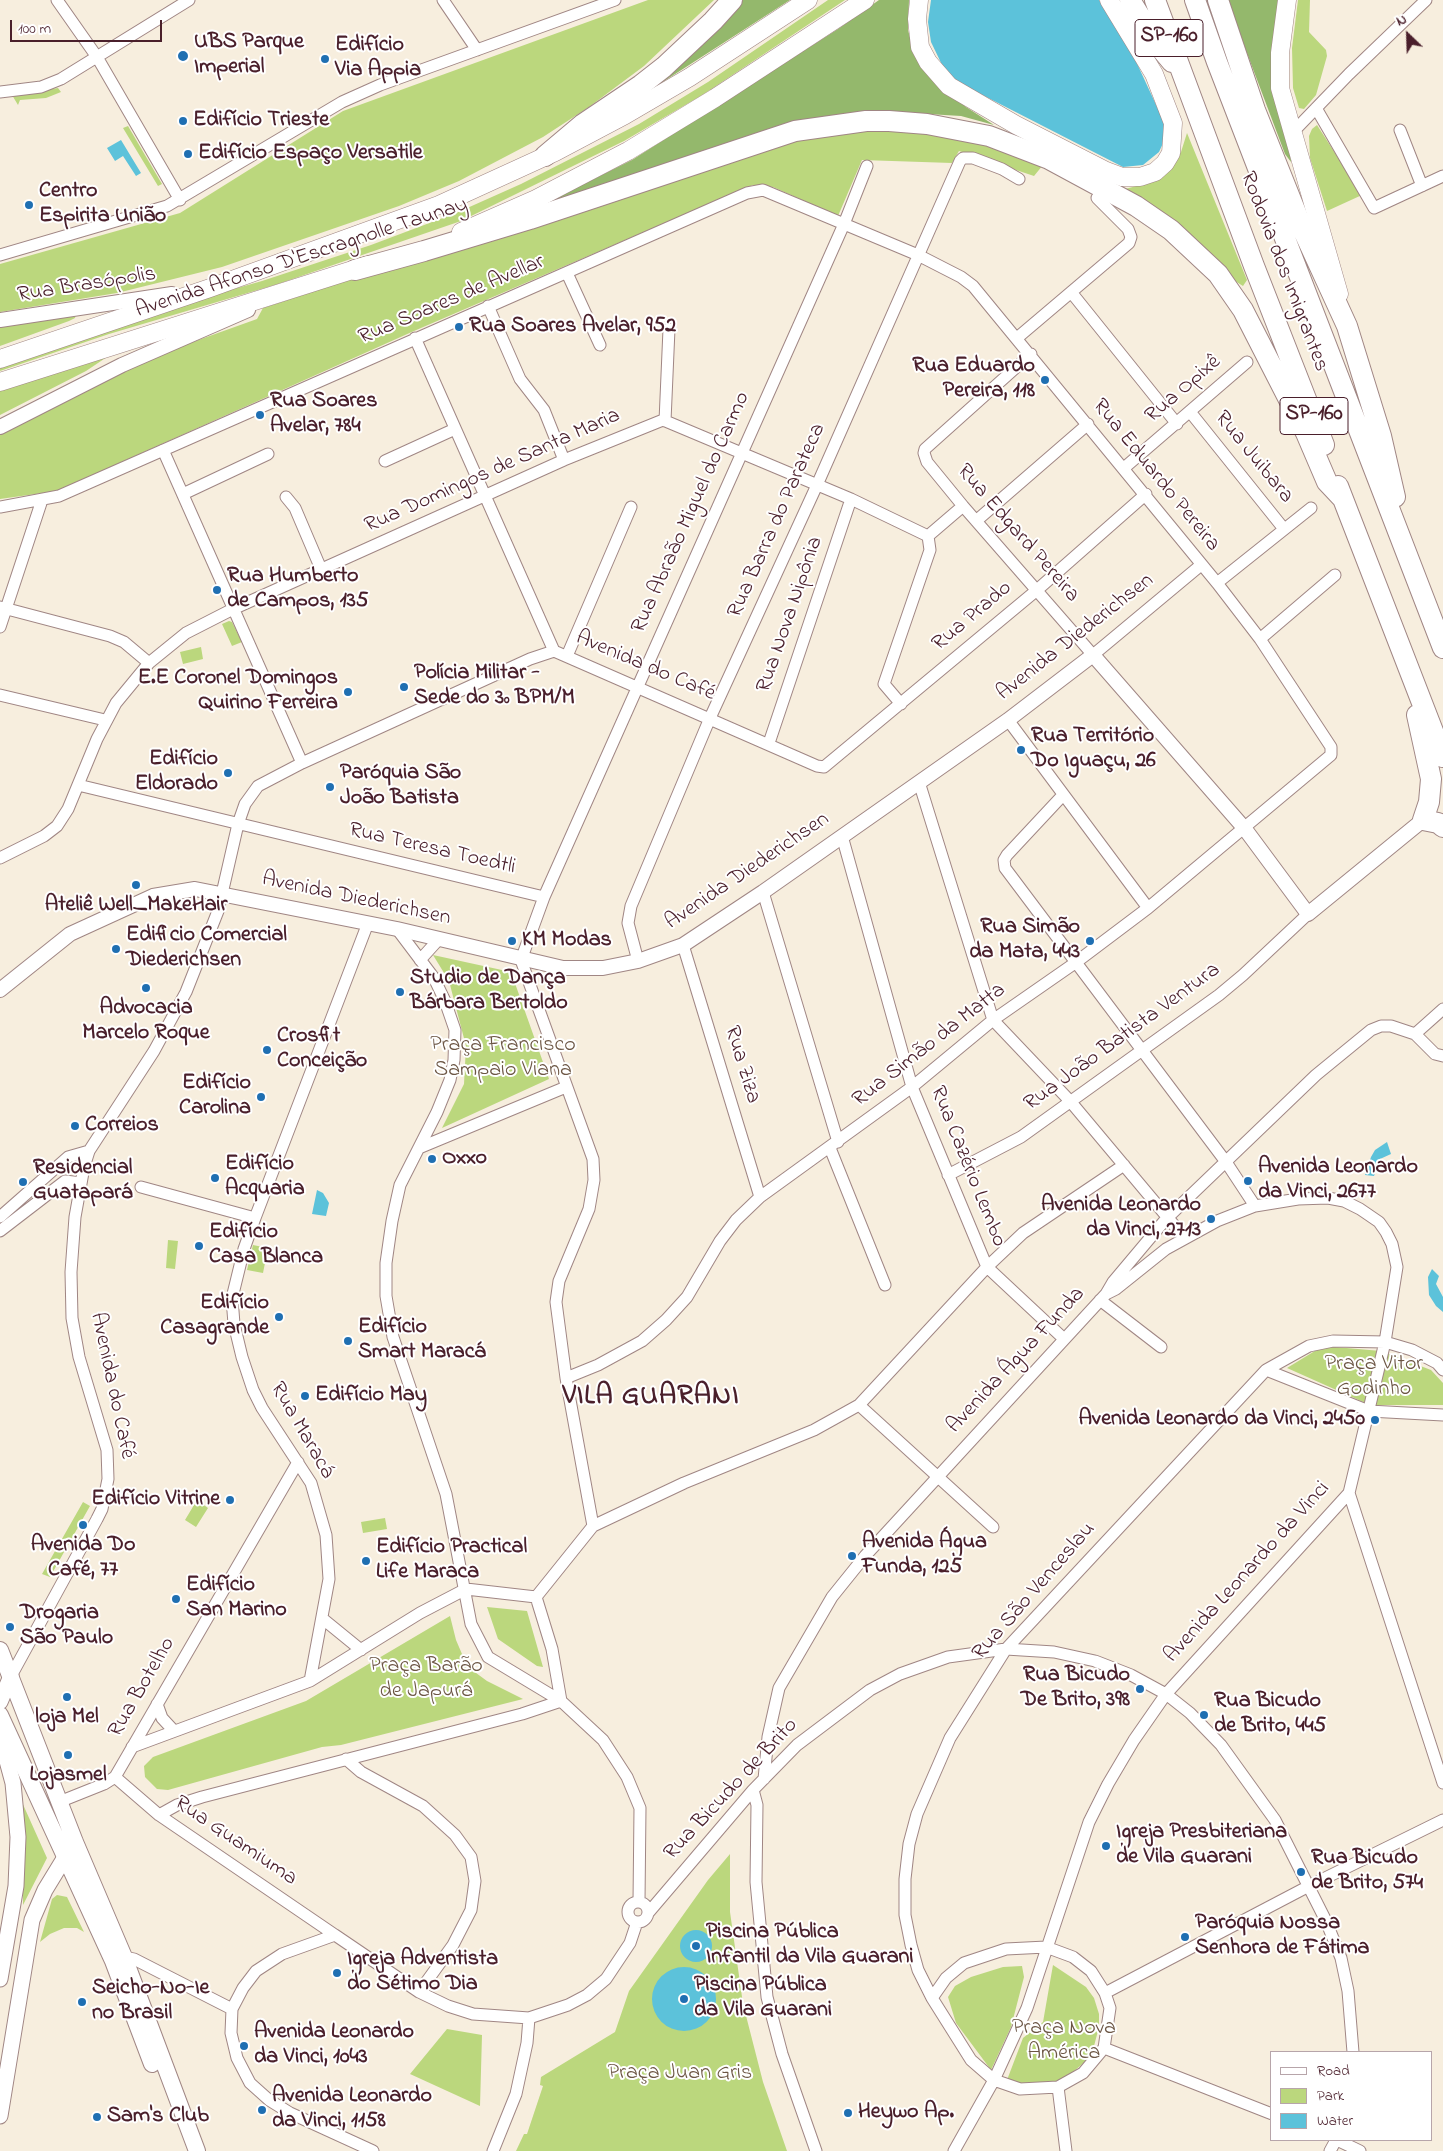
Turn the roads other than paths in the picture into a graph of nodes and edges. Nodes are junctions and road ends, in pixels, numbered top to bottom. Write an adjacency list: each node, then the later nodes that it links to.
1 (57, 0): 17 (street)
2 (189, 0): 17 (street)
3 (444, 0): 16 (street)
4 (615, 0): 16 (street)
5 (732, 0): 23 (highway)
6 (808, 0): 23 (highway, Avenida Afonso D'Escragnolle Taunay)
7 (865, 0): 33 (highway, Avenida Afonso D'Escragnolle Taunay)
8 (920, 0): 9 (highway)
9 (1109, 0)
10 (1130, 0): 18 (highway)
11 (1155, 0): 18 (highway, Rodovia dos Imigrantes / SP-160)
12 (1195, 0): 80 (highway, Rodovia dos Imigrantes / SP-160)
13 (1218, 0): 40 (highway)
14 (1287, 0): 22 (highway)
15 (1426, 0): 20 (street)
16 (477, 50): 29 (street)
17 (96, 57): 19 (street); 29 (street)
18 (1183, 75): 67 (highway, Rodovia dos Imigrantes / SP-160)
19 (0, 92)
20 (1316, 108): 22 (street); 27 (street)
21 (1400, 130): 27 (street)
22 (1293, 132): 40 (highway)
23 (545, 156): 35 (highway, Avenida Afonso D'Escragnolle Taunay)
24 (867, 166): 30 (street, Rua Abraão Miguel do Carmo)
25 (1443, 176): 27 (street)
26 (1019, 179): 32 (street, Rua Barra do Parateca)
27 (1422, 186)
28 (1097, 198): 36 (street)
29 (180, 200): 31 (street)
30 (844, 224): 32 (street, Rua Soares de Avellar); 34 (street, Rua Soares de Avellar); 57 (street, Rua Abraão Miguel do Carmo)
31 (0, 255)
32 (918, 256): 43 (street, Rua Eduardo Pereira); 61 (street, Rua Barra do Parateca)
33 (355, 270): 37 (highway, Avenida Afonso D'Escragnolle Taunay); 67 (highway)
34 (567, 273): 38 (street, Rua Soares de Avellar); 44 (street)
35 (210, 288): 39 (street, Rua Brasópolis); 46 (highway, Avenida Afonso D'Escragnolle Taunay)
36 (1071, 292): 43 (street); 52 (street)
37 (262, 300): 48 (highway, Avenida Afonso D'Escragnolle Taunay); 53 (street)
38 (488, 306): 42 (street, Rua Soares de Avellar); 58 (street)
39 (0, 320)
40 (1347, 326): 80 (highway)
41 (668, 329): 50 (street)
42 (416, 338): 54 (street); 55 (street, Rua Soares de Avellar)
43 (1017, 338): 45 (street, Rua Eduardo Pereira)
44 (600, 345)
45 (1031, 354): 51 (street, Rua Eduardo Pereira); 69 (street, Rua Edgard Pereira)
46 (0, 358)
47 (1247, 362): 49 (street, Rua Opixê)
48 (0, 382)
49 (1191, 413): 52 (street, Rua Opixê); 74 (street, Rua Juibara)
50 (665, 421): 57 (street); 58 (street, Rua Domingos de Santa Maria)
51 (1088, 424): 60 (street, Rua Eduardo Pereira); 73 (street)
52 (1176, 424): 60 (street, Rua Opixê)
53 (0, 427)
54 (455, 429): 59 (street); 65 (street)
55 (163, 450): 62 (street); 68 (street, Rua Soares de Avellar)
56 (268, 454): 62 (street)
57 (741, 454): 61 (street); 92 (street, Rua Abraão Miguel do Carmo)
58 (564, 460): 65 (street, Rua Domingos de Santa Maria)
59 (385, 461)
60 (1124, 468): 63 (street, Rua Eduardo Pereira)
61 (816, 485): 66 (street); 95 (street, Rua Barra do Parateca)
62 (183, 494): 83 (street)
63 (1146, 494): 76 (street, Rua Eduardo Pereira); 81 (street, Rua Prado)
64 (286, 496): 77 (street)
65 (486, 496): 77 (street, Rua Domingos de Santa Maria); 87 (street)
66 (851, 499): 75 (street); 98 (street, Rua Nova Nipônia)
67 (1343, 499): 91 (highway, Rodovia dos Imigrantes / SP-160)
68 (42, 500): 70 (street, Rua Soares de Avellar); 82 (street)
69 (963, 506): 73 (street, Rua Edgard Pereira); 75 (street)
70 (0, 507)
71 (631, 507): 89 (street)
72 (1311, 508): 74 (street)
73 (976, 522): 81 (street, Rua Edgard Pereira)
74 (1284, 529): 79 (street)
75 (928, 536): 94 (street)
76 (1201, 565): 79 (street, Rua Eduardo Pereira); 88 (street, Avenida Diederichsen)
77 (321, 569): 83 (street, Rua Domingos de Santa Maria)
78 (1335, 575): 85 (street)
79 (1217, 583): 85 (street, Rua Eduardo Pereira)
80 (1418, 584): 86 (highway, Rodovia dos Imigrantes / SP-160)
81 (1036, 590): 88 (street, Rua Edgard Pereira); 94 (street, Rua Prado)
82 (3, 608): 84 (street); 90 (street)
83 (233, 609): 90 (street, Rua Domingos de Santa Maria); 101 (street)
84 (0, 627)
85 (1260, 639): 99 (street, Rua Eduardo Pereira)
86 (1441, 640)
87 (554, 651): 89 (street, Avenida do Café); 101 (street, Avenida do Café)
88 (1093, 655): 97 (street, Avenida Diederichsen); 109 (street, Rua Edgard Pereira)
89 (567, 656): 92 (street, Avenida do Café)
90 (149, 663): 96 (street, Rua Domingos de Santa Maria)
91 (1408, 666): 100 (highway, Rodovia dos Imigrantes / SP-160); 106 (highway)
92 (636, 687): 95 (street, Avenida do Café); 114 (street, Rua Abraão Miguel do Carmo)
93 (0, 695): 96 (street)
94 (901, 704): 102 (street, Rua Prado)
95 (710, 718): 98 (street, Avenida do Café); 123 (street, Rua Barra do Parateca)
96 (106, 720): 104 (street, Rua Domingos de Santa Maria)
97 (1008, 720): 103 (street, Avenida Diederichsen); 105 (street)
98 (769, 743): 102 (street, Avenida do Café)
99 (1333, 751): 109 (street, Rua Simão da Matta)
100 (1443, 757)
101 (302, 763): 107 (street, Avenida do Café)
102 (824, 767)
103 (919, 782): 110 (street, Avenida Diederichsen); 127 (street)
104 (78, 785): 107 (street, Rua Teresa Toedtli); 111 (street, Rua Domingos de Santa Maria)
105 (1063, 795): 115 (street); 124 (street)
106 (1423, 820): 108 (highway); 116 (street)
107 (238, 824): 113 (street, Avenida do Café); 114 (street, Rua Teresa Toedtli)
108 (1443, 827)
109 (1245, 829): 115 (street, Rua Simão da Matta); 116 (street, Rua Edgard Pereira)
110 (842, 836): 112 (street, Avenida Diederichsen); 132 (street, Rua Cazério Lembo)
111 (0, 858)
112 (763, 892): 120 (street, Avenida Diederichsen); 134 (street)
113 (222, 893): 117 (street, Avenida Diederichsen); 125 (street, Avenida Diederichsen); 136 (street, Avenida do Café)
114 (544, 897): 122 (street, Rua Abraão Miguel do Carmo)
115 (1148, 908): 124 (street, Rua Simão da Matta)
116 (1308, 914): 129 (street, Rua João Batista Ventura)
117 (368, 924): 118 (street, Avenida Diederichsen); 145 (street, Rua Maracá)
118 (397, 929): 119 (street, Avenida Diederichsen); 121 (street)
119 (439, 940): 121 (street); 122 (street, Avenida Diederichsen)
120 (683, 945): 123 (street, Avenida Diederichsen); 142 (street, Rua Ziza)
121 (420, 960): 135 (street)
122 (521, 960): 123 (street, Avenida Diederichsen); 131 (street)
123 (638, 961)
124 (1075, 963): 127 (street, Rua Simão da Matta); 129 (street)
125 (0, 990)
126 (1443, 1009): 128 (street)
127 (993, 1020): 132 (street, Rua Simão da Matta); 133 (street)
128 (1415, 1034): 130 (street); 137 (street, Avenida Água Funda)
129 (1140, 1050): 133 (street, Rua João Batista Ventura); 137 (street)
130 (1443, 1056)
131 (566, 1087): 135 (street); 157 (street)
132 (912, 1087): 134 (street, Rua Simão da Matta); 139 (street, Rua Cazério Lembo)
133 (1070, 1101): 138 (street); 139 (street, Rua João Batista Ventura)
134 (834, 1145): 142 (street, Rua Simão da Matta); 150 (street)
135 (418, 1148): 166 (street)
136 (89, 1151): 140 (street, Avenida do Café); 144 (street)
137 (1226, 1162): 143 (street); 146 (street, Avenida Água Funda)
138 (1124, 1165): 146 (street); 149 (street)
139 (948, 1175): 149 (street, Rua Cazério Lembo)
140 (81, 1183): 147 (street); 172 (street, Avenida do Café)
141 (141, 1186): 145 (street)
142 (760, 1197): 157 (street, Rua Simão da Matta)
143 (1255, 1206): 148 (street, Avenida Leonardo da Vinci); 153 (street, Avenida Leonardo da Vinci)
144 (0, 1217)
145 (254, 1218): 161 (street, Rua Maracá)
146 (1166, 1219): 148 (street); 151 (street, Avenida Água Funda)
147 (0, 1231)
148 (1184, 1237): 151 (street, Avenida Leonardo da Vinci)
149 (987, 1268): 152 (street, Rua Cazério Lembo); 158 (street)
150 (885, 1285)
151 (1103, 1297): 152 (street, Avenida Água Funda); 154 (street)
152 (1063, 1338): 162 (street, Avenida Água Funda)
153 (1385, 1342): 155 (street); 156 (street); 159 (street, Avenida Leonardo da Vinci)
154 (1161, 1347)
155 (1266, 1370): 159 (street); 169 (street, Rua São Venceslau)
156 (1443, 1370)
157 (566, 1378): 164 (street)
158 (859, 1406): 162 (street); 164 (street)
159 (1369, 1411): 160 (street); 163 (street, Avenida Leonardo da Vinci)
160 (1443, 1415)
161 (298, 1462): 168 (street, Rua Maracá); 177 (street, Rua Botelho)
162 (938, 1477): 165 (street); 184 (street, Avenida Água Funda)
163 (1349, 1493): 174 (street, Avenida Leonardo da Vinci); 185 (street)
164 (593, 1526): 167 (street)
165 (993, 1527)
166 (466, 1589): 167 (street); 171 (street); 175 (street)
167 (536, 1596): 175 (street)
168 (323, 1619): 171 (street); 173 (street, Rua Maracá)
169 (1006, 1649): 174 (street, Rua Bicudo de Brito); 184 (street, Rua Bicudo de Brito); 202 (street, Rua São Venceslau)
170 (0, 1650): 172 (main road)
171 (361, 1650): 173 (street)
172 (11, 1676): 176 (main road, Avenida do Café); 187 (main road)
173 (310, 1681): 179 (street)
174 (1166, 1694): 192 (street, Rua Bicudo de Brito); 197 (street, Avenida Leonardo da Vinci)
175 (561, 1701): 182 (street); 193 (street)
176 (0, 1702)
177 (157, 1704): 179 (street); 181 (street, Rua Botelho)
178 (0, 1716): 191 (main road)
179 (174, 1731): 181 (street)
180 (0, 1735): 199 (main road)
181 (132, 1746): 183 (street, Rua Botelho)
182 (346, 1759): 188 (street); 200 (street)
183 (115, 1777): 187 (street); 188 (street, Rua Guamiuma)
184 (764, 1779): 186 (street, Rua Bicudo de Brito)
185 (1443, 1784)
186 (753, 1790): 194 (street, Rua Bicudo de Brito); 216 (street)
187 (59, 1802): 190 (main road)
188 (159, 1815): 196 (street, Rua Guamiuma)
189 (1443, 1820): 192 (street)
190 (74, 1842): 191 (main road); 198 (main road)
191 (65, 1858): 198 (main road); 210 (main road)
192 (1309, 1886): 201 (street); 206 (street, Rua Bicudo de Brito)
193 (639, 1902): 194 (street); 195 (street)
194 (648, 1912): 195 (street)
195 (637, 1922): 204 (street)
196 (336, 1935): 200 (street); 203 (street)
197 (1046, 1947): 201 (street); 202 (street); 207 (street, Avenida Leonardo da Vinci)
198 (118, 1959): 203 (street); 212 (main road); 213 (main road)
199 (0, 1979)
200 (419, 1992): 204 (street)
201 (1105, 1993): 205 (street)
202 (932, 1998): 207 (street)
203 (232, 2009): 214 (street)
204 (529, 2018): 215 (street)
205 (1104, 2048): 208 (street); 209 (street)
206 (1353, 2051)
207 (994, 2080): 208 (street); 217 (street, Avenida Leonardo da Vinci)
208 (1058, 2086): 218 (street)
209 (1270, 2113)
210 (0, 2116)
211 (1338, 2141): 219 (street)
212 (186, 2151)
213 (197, 2151)
214 (373, 2151)
215 (493, 2151)
216 (816, 2151)
217 (954, 2151)
218 (1066, 2151)
219 (1360, 2151)

